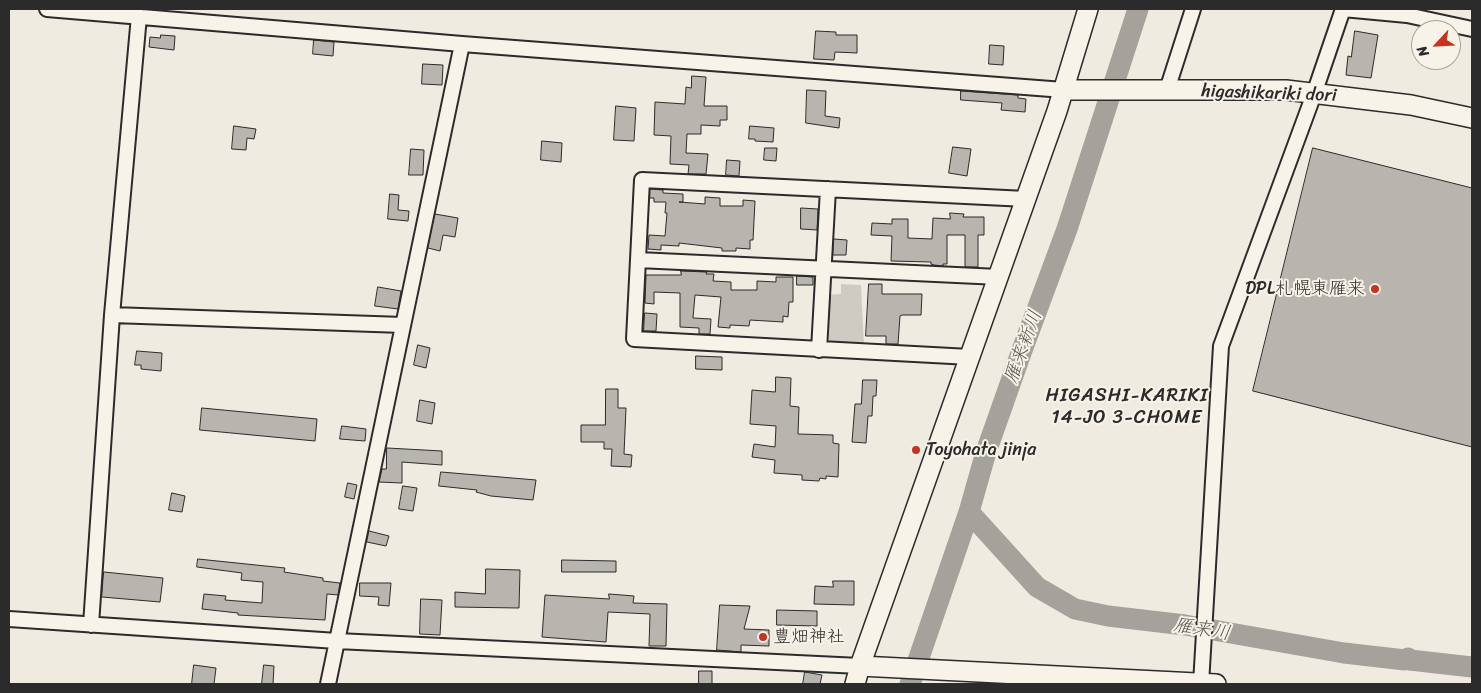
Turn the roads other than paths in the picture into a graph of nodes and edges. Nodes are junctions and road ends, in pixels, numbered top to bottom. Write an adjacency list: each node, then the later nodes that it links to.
1 (47, 9): 5 (street)
2 (1088, 9): 8 (street)
3 (1193, 9): 9 (street)
4 (1343, 9): 6 (street); 10 (street)
5 (139, 16): 7 (street); 17 (street)
6 (1472, 29)
7 (462, 44): 8 (street); 18 (street)
8 (1071, 90): 9 (street, higashikariki dori); 13 (street)
9 (1160, 90): 10 (street, higashikariki dori)
10 (1314, 94): 11 (street, higashikariki dori); 28 (street)
11 (1472, 118)
12 (828, 189): 13 (street); 14 (street); 15 (street)
13 (1026, 198): 16 (street)
14 (638, 260): 15 (street); 19 (street)
15 (823, 268): 16 (street); 19 (street)
16 (999, 277): 20 (street)
17 (112, 315): 18 (street); 22 (street)
18 (403, 325): 23 (street)
19 (818, 350): 20 (street)
20 (970, 357): 24 (street)
21 (9, 619): 22 (street)
22 (91, 624): 23 (street)
23 (337, 641): 24 (street); 26 (street)
24 (860, 666): 25 (street); 27 (street)
25 (1046, 680): 28 (street)
26 (328, 684)
27 (855, 684)
28 (1206, 684)

